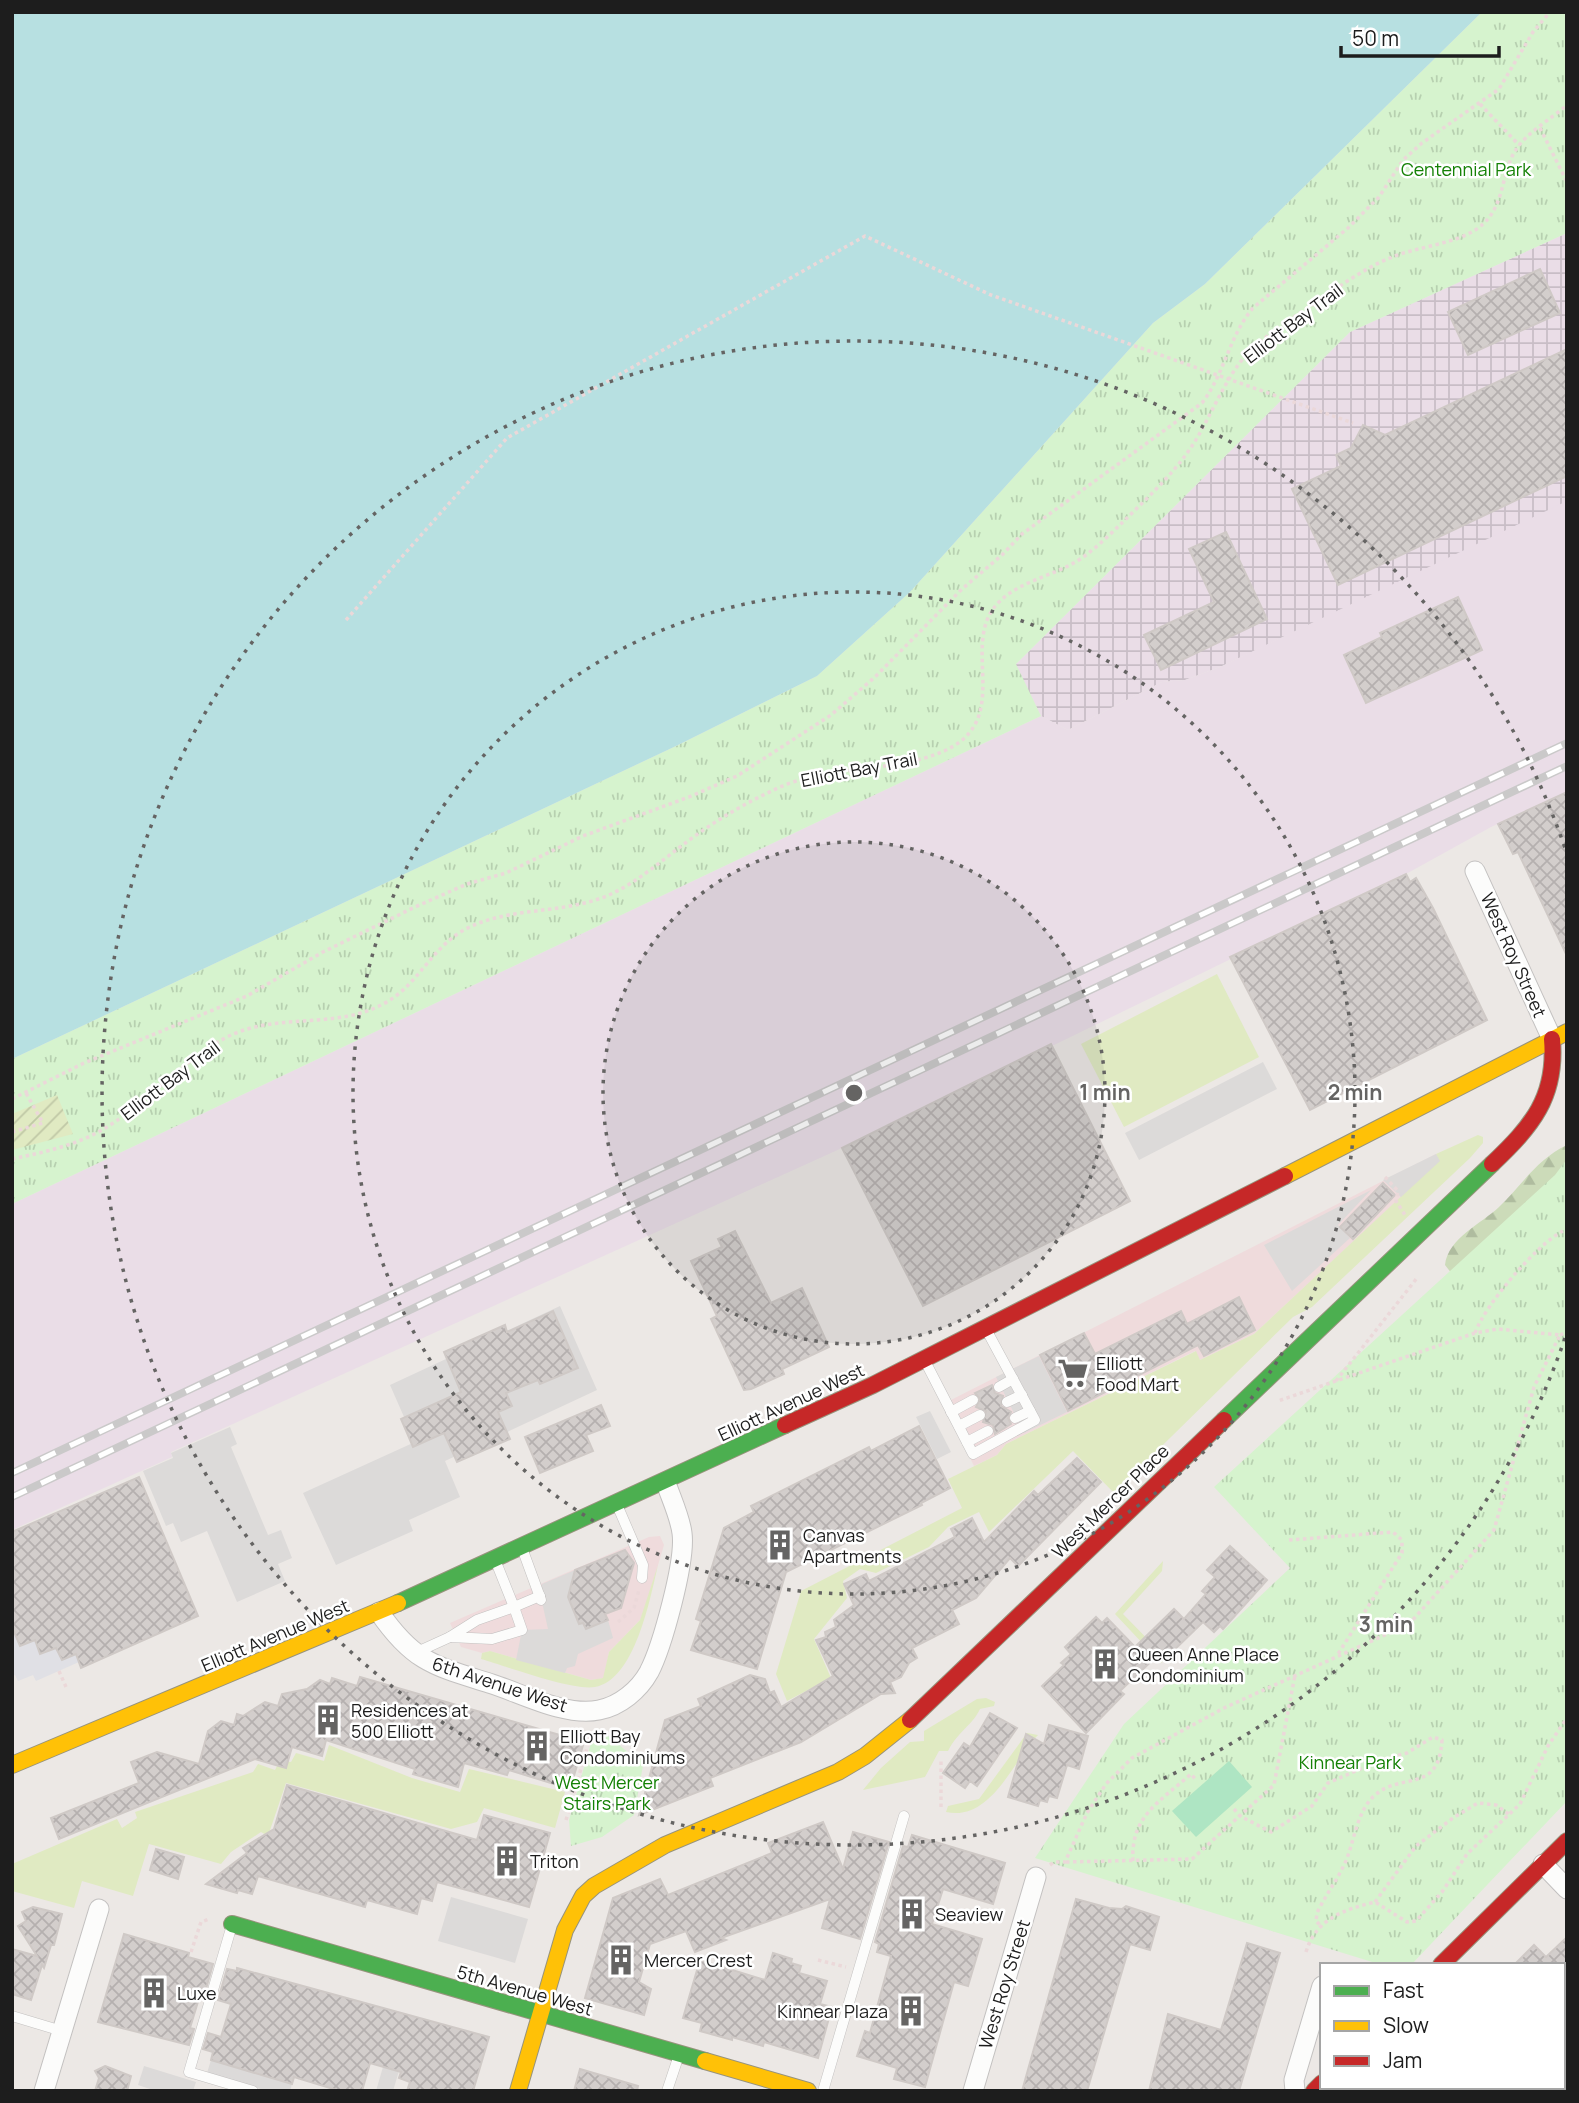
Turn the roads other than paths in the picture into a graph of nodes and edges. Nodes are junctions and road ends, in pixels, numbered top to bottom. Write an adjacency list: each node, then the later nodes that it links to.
1 (1475, 871): 2 (street, West Roy Street)
2 (1560, 1035): 4 (main road, West Mercer Place); 5 (main road, Elliott Avenue West)
3 (1557, 1112): 4 (main road)
4 (1489, 1169): 39 (main road, West Mercer Place)
5 (985, 1328): 6 (main road, Elliott Avenue West); 7 (lane)
6 (924, 1359): 13 (lane); 19 (main road, Elliott Avenue West)
7 (1013, 1379): 8 (lane); 9 (lane)
8 (999, 1387)
9 (1022, 1395): 11 (lane); 12 (lane)
10 (973, 1400): 13 (lane)
11 (1007, 1402)
12 (1030, 1411): 15 (lane); 18 (lane)
13 (951, 1412): 16 (lane)
14 (980, 1415): 16 (lane)
15 (1014, 1418)
16 (958, 1426): 18 (lane)
17 (988, 1431): 18 (lane)
18 (967, 1442)
19 (666, 1482): 20 (main road, Elliott Avenue West); 27 (street, 6th Avenue West)
20 (617, 1504): 21 (main road, Elliott Avenue West); 23 (lane)
21 (522, 1548): 22 (main road, Elliott Avenue West); 24 (lane)
22 (495, 1560): 24 (lane); 25 (main road, Elliott Avenue West)
23 (642, 1578)
24 (514, 1607): 26 (lane); 26 (lane)
25 (379, 1612): 27 (street, 6th Avenue West); 28 (main road, Elliott Avenue West)
26 (450, 1637): 27 (lane)
27 (413, 1654)
28 (12, 1765)
29 (904, 1816): 47 (lane)
30 (1567, 1841): 31 (main road)
31 (1543, 1864): 33 (street); 36 (main road)
32 (1036, 1877): 48 (street, West Roy Street)
33 (1567, 1889)
34 (99, 1909): 40 (street)
35 (225, 1923): 39 (main road, 5th Avenue West); 43 (lane)
36 (1443, 1963)
37 (1320, 1993): 49 (street)
38 (12, 2016): 40 (lane)
39 (541, 2016): 41 (main road, 5th Avenue West); 44 (main road)
40 (62, 2031): 42 (street)
41 (679, 2054): 45 (lane); 46 (main road, 5th Avenue West)
42 (44, 2091)
43 (253, 2091)
44 (518, 2091)
45 (667, 2091)
46 (808, 2091)
47 (824, 2091)
48 (972, 2091)
49 (1295, 2091)

